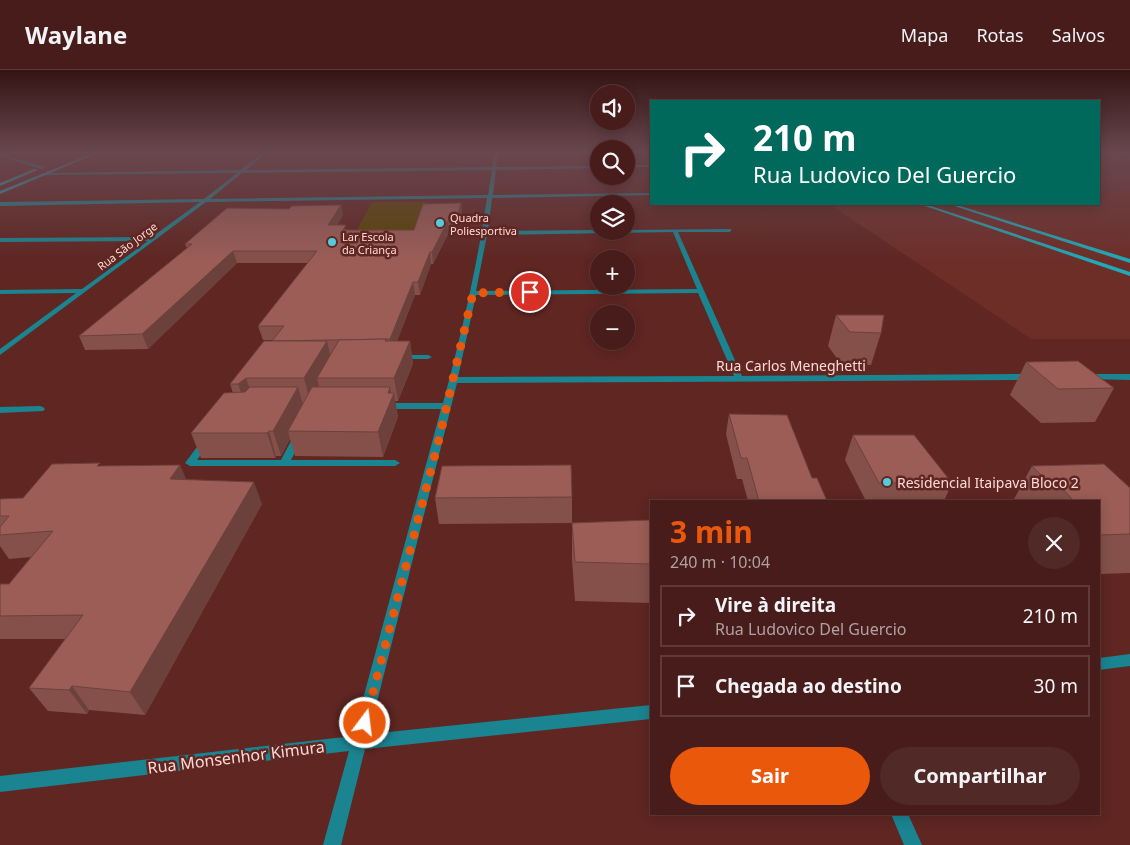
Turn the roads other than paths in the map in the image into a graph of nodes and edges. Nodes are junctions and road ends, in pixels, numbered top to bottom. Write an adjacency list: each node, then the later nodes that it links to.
1 (219, 189): 5 (street, Rua São Jorge)
2 (492, 189): 4 (street)
3 (650, 194): 4 (street)
4 (491, 196): 5 (street); 11 (street)
5 (205, 200): 6 (street); 12 (street, Rua São Jorge)
6 (0, 204)
7 (924, 205): 15 (main road)
8 (953, 205): 14 (main road)
9 (729, 230): 10 (street)
10 (675, 231): 11 (street); 17 (street)
11 (485, 233): 19 (street)
12 (155, 238): 13 (street); 16 (street, Rua São Jorge)
13 (0, 240)
14 (1130, 262)
15 (1130, 274)
16 (84, 291): 18 (street); 20 (street, Rua São Jorge)
17 (700, 291): 19 (street); 26 (street)
18 (0, 292)
19 (473, 293): 27 (street)
20 (0, 353)
21 (389, 357): 22 (street)
22 (428, 357)
23 (1042, 377): 26 (street, Rua Carlos Meneghetti)
24 (1081, 377): 25 (street)
25 (1130, 377)
26 (739, 379): 27 (street, Rua Carlos Meneghetti)
27 (453, 380): 29 (street)
28 (371, 406): 29 (street)
29 (447, 406): 39 (street)
30 (40, 409): 31 (street)
31 (0, 410)
32 (306, 422): 34 (street)
33 (212, 434): 34 (street)
34 (284, 463): 35 (street)
35 (395, 463)
36 (1130, 660): 37 (street)
37 (1100, 664)
38 (650, 712): 39 (street, Rua Monsenhor Kimura)
39 (360, 742): 40 (street, Rua Monsenhor Kimura); 42 (street)
40 (0, 784)
41 (899, 815): 43 (street)
42 (332, 845)
43 (913, 845)

